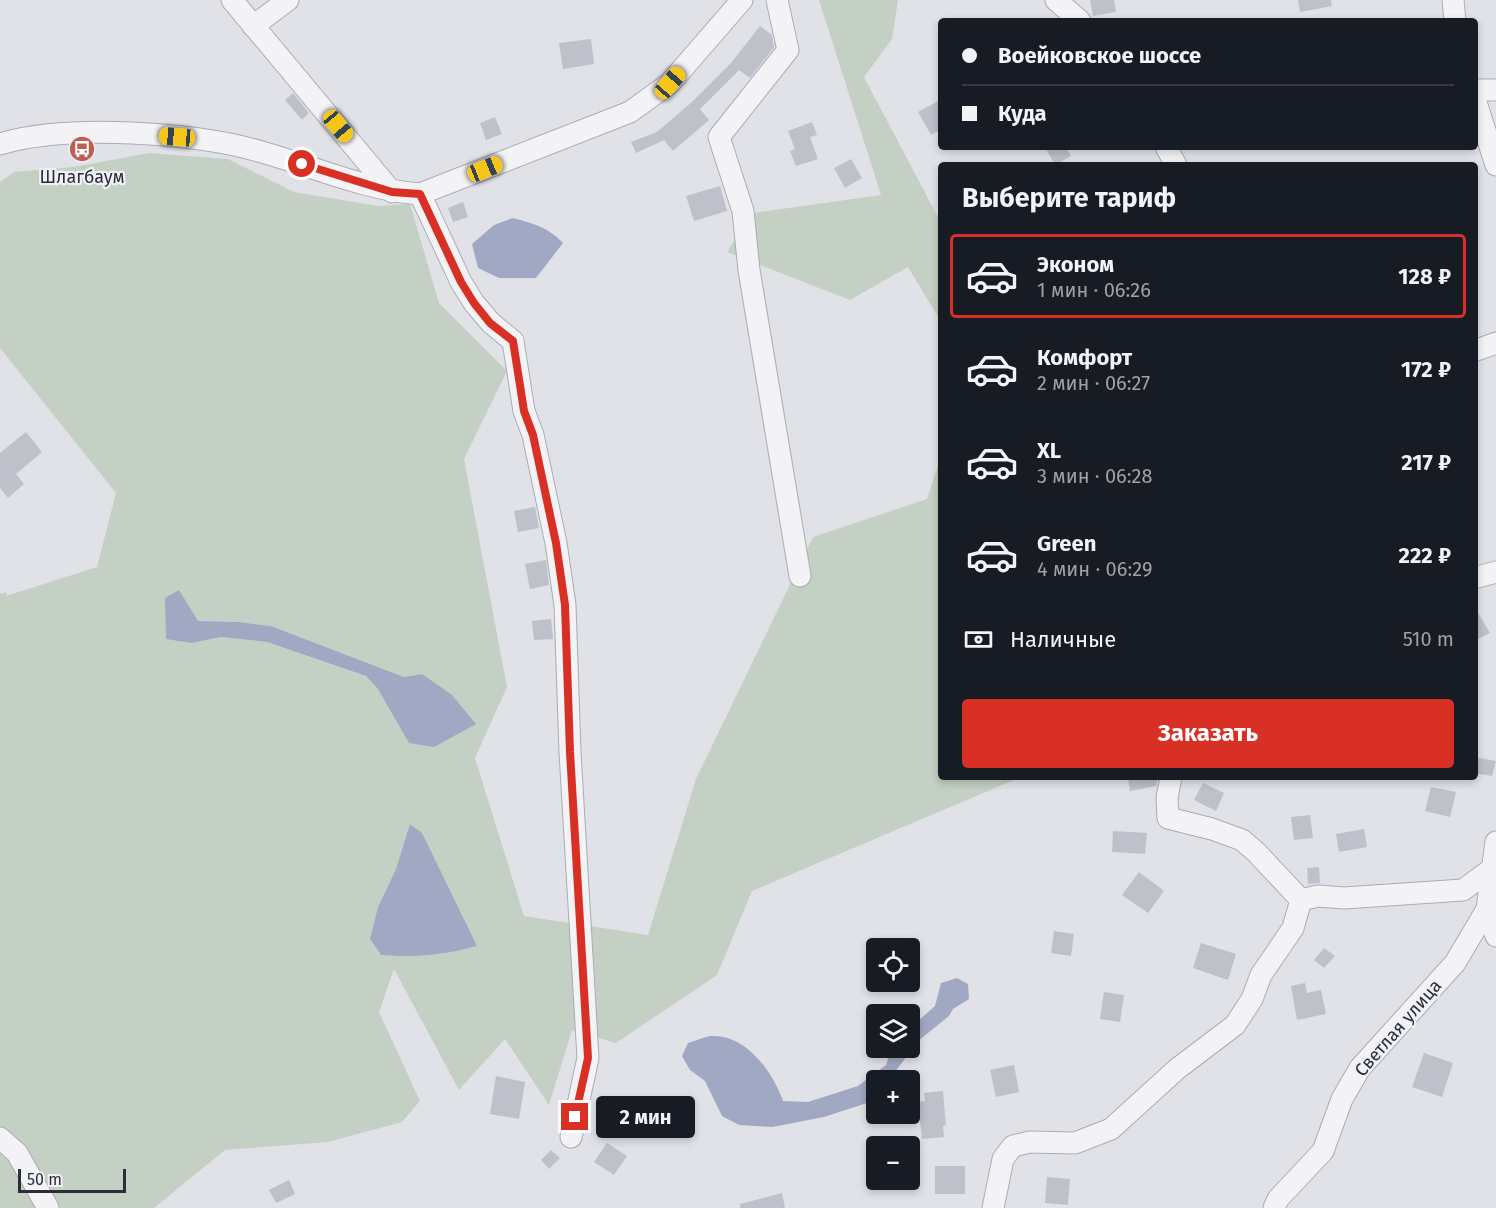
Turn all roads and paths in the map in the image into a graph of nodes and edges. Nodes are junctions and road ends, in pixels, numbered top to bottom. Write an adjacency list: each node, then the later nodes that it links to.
1 (232, 0): 9 (street)
2 (288, 0): 9 (street)
3 (742, 0): 16 (street)
4 (777, 0): 20 (street)
5 (1056, 0): 7 (street)
6 (1453, 0): 8 (street)
7 (1077, 18)
8 (1455, 18)
9 (253, 26): 15 (street)
10 (1478, 90): 11 (street)
11 (1496, 90)
12 (1478, 109): 14 (street)
13 (1, 142): 15 (street)
14 (1496, 165)
15 (392, 192): 16 (street)
16 (420, 194): 29 (street)
17 (1496, 343): 18 (street)
18 (1478, 350)
19 (1496, 572): 21 (street)
20 (800, 576)
21 (1478, 577)
22 (1170, 780): 26 (street)
23 (1496, 842): 24 (street)
24 (1493, 868): 25 (street); 27 (street)
25 (1463, 890): 26 (street); 27 (street)
26 (1301, 900): 32 (street)
27 (1487, 909): 28 (street); 33 (street, Светлая улица)
28 (1496, 936)
29 (571, 1137)
30 (0, 1138): 31 (street)
31 (48, 1208)
32 (993, 1208)
33 (1274, 1208)

